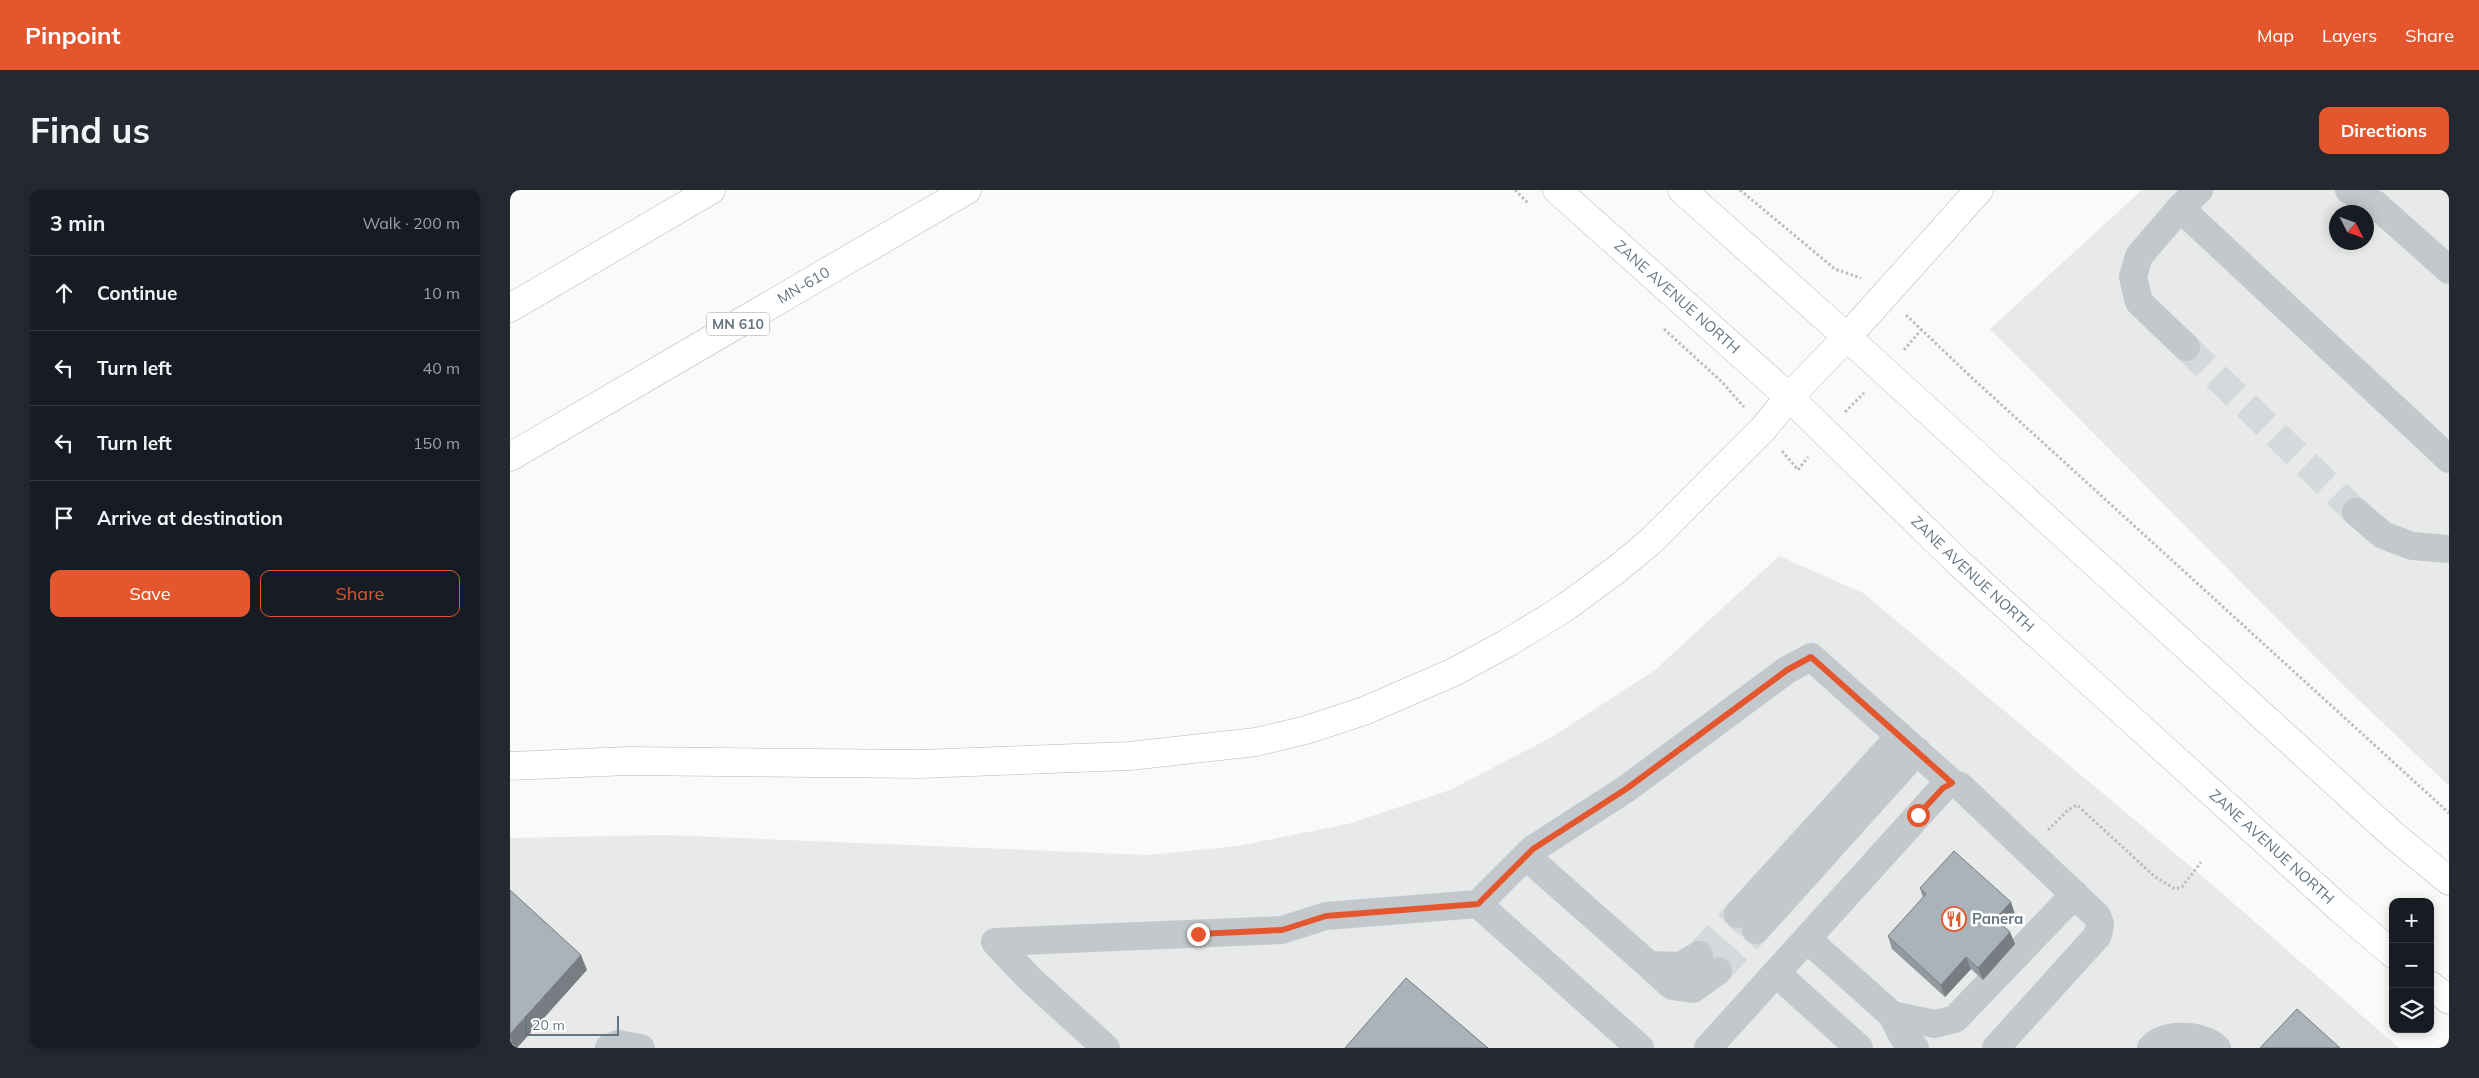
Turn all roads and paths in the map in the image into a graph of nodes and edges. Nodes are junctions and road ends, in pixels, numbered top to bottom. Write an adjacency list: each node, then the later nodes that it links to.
1 (711, 190): 12 (main road)
2 (966, 190): 19 (main road, MN-610 / MN 610)
3 (1557, 190): 17 (main road, ZANE AVENUE NORTH)
4 (1682, 190): 14 (main road)
5 (1740, 190): 11 (path)
6 (2349, 190): 8 (lane)
7 (1977, 194): 11 (main road)
8 (2371, 197): 10 (lane)
9 (2189, 199): 15 (lane); 20 (lane)
10 (2449, 270)
11 (1884, 294): 13 (path); 14 (main road)
12 (510, 308)
13 (1921, 330): 16 (path); 27 (path)
14 (1847, 337): 16 (main road); 17 (main road)
15 (2186, 347)
16 (1885, 371): 18 (path); 31 (main road)
17 (1789, 397): 18 (main road, ZANE AVENUE NORTH); 25 (main road)
18 (1825, 432): 21 (path); 36 (main road, ZANE AVENUE NORTH)
19 (510, 457)
20 (2449, 460)
21 (1798, 470)
22 (2356, 512): 23 (lane)
23 (2449, 549)
24 (1909, 744): 26 (lane); 29 (lane); 34 (lane)
25 (510, 766)
26 (1952, 783): 28 (lane); 35 (lane)
27 (2449, 813)
28 (2026, 848): 30 (path); 32 (lane)
29 (1526, 856): 33 (lane); 37 (lane)
30 (2201, 862)
31 (2449, 881)
32 (2075, 894): 41 (lane); 49 (lane)
33 (1478, 904): 42 (lane); 46 (lane)
34 (1747, 922)
35 (1807, 939): 38 (lane); 41 (lane)
36 (2389, 951)
37 (1708, 963)
38 (1776, 973): 43 (lane); 47 (lane)
39 (2434, 988): 40 (main road)
40 (2449, 1000)
41 (1892, 1015): 48 (lane)
42 (1092, 1044)
43 (1720, 1044)
44 (609, 1048): 45 (lane)
45 (641, 1048)
46 (1640, 1048)
47 (1859, 1048)
48 (1915, 1048)
49 (1996, 1048)
50 (2151, 1048): 51 (lane)
51 (2217, 1048)

